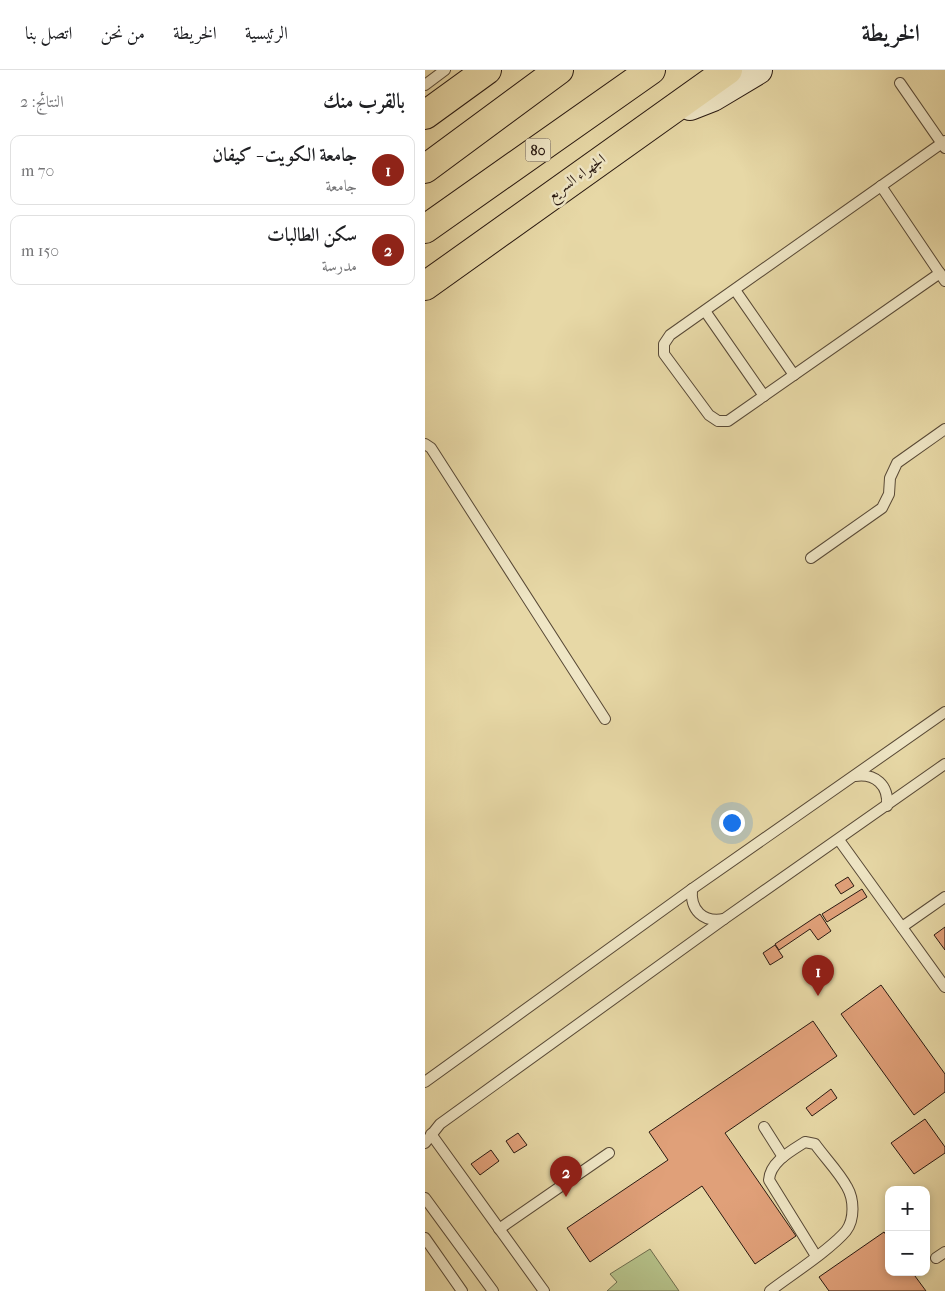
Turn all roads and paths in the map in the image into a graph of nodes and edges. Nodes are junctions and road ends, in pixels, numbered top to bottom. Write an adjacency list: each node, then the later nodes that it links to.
1 (445, 70): 8 (lane)
2 (487, 70): 9 (main road)
3 (559, 70): 12 (main road)
4 (651, 70): 14 (main road, 80)
5 (728, 70): 10 (main road, الجهراء السريع)
6 (758, 70): 10 (street)
7 (900, 83): 11 (lane)
8 (425, 85)
9 (425, 115)
10 (654, 120): 16 (main road, الجهراء السريع)
11 (944, 144): 13 (lane)
12 (425, 169)
13 (881, 186): 15 (lane); 17 (lane)
14 (425, 229)
15 (942, 277): 19 (lane)
16 (425, 286)
17 (735, 290): 18 (lane); 19 (lane)
18 (705, 312): 20 (lane); 20 (lane)
19 (794, 375): 20 (lane)
20 (764, 396)
21 (945, 429): 23 (lane)
22 (425, 444): 25 (lane)
23 (811, 558)
24 (945, 712): 27 (lane)
25 (605, 718)
26 (945, 764): 28 (lane)
27 (855, 776): 28 (lane); 30 (lane)
28 (887, 806): 29 (lane)
29 (839, 840): 32 (lane); 33 (lane)
30 (691, 889): 32 (lane); 35 (lane)
31 (945, 897): 33 (lane)
32 (724, 919): 37 (lane)
33 (902, 927): 34 (lane)
34 (945, 987)
35 (425, 1082)
36 (764, 1127): 40 (lane)
37 (431, 1134): 38 (lane); 42 (lane)
38 (425, 1143)
39 (609, 1153): 42 (lane)
40 (783, 1156): 44 (lane); 44 (lane)
41 (425, 1198): 46 (lane)
42 (499, 1230): 47 (lane)
43 (425, 1238): 45 (lane)
44 (817, 1256): 48 (lane)
45 (462, 1291)
46 (493, 1291)
47 (544, 1291)
48 (771, 1291)

